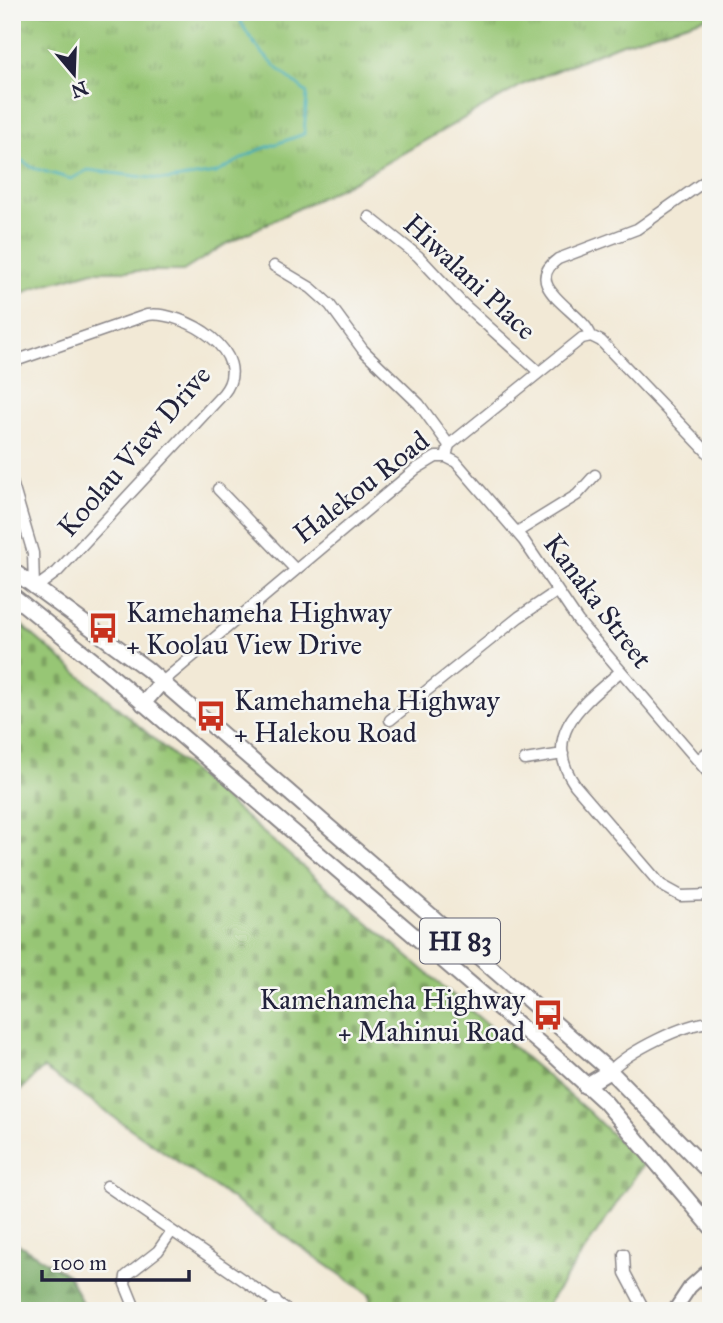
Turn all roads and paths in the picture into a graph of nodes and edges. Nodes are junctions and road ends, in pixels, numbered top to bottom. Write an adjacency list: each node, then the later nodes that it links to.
1 (711, 177): 4 (street)
2 (369, 217): 6 (street, Hiwalani Place)
3 (274, 266): 7 (street)
4 (591, 336): 6 (street, Halekou Road); 8 (street)
5 (12, 362): 16 (street, Koolau View Drive)
6 (539, 372): 7 (street, Halekou Road)
7 (449, 445): 9 (street, Halekou Road)
8 (711, 456)
9 (446, 457): 13 (street, Kanaka Street); 14 (street, Halekou Road)
10 (595, 475): 13 (street)
11 (12, 482): 16 (street)
12 (218, 489): 14 (street)
13 (517, 532): 17 (street, Kanaka Street)
14 (295, 568): 20 (street, Halekou Road)
15 (12, 570): 16 (main road, HI 83)
16 (34, 589): 18 (main road); 20 (main road, HI 83)
17 (556, 592): 19 (street, Kanaka Street); 22 (street)
18 (16, 598): 21 (main road, HI 83)
19 (621, 671): 24 (street); 26 (street, Kanaka Street)
20 (162, 683): 21 (main road); 28 (main road, HI 83)
21 (143, 704): 29 (main road, HI 83)
22 (390, 720)
23 (711, 750): 26 (street)
24 (563, 754): 25 (street); 30 (street)
25 (525, 760)
26 (698, 760): 27 (street, Kanaka Street)
27 (711, 776)
28 (310, 811): 29 (main road); 32 (main road, HI 83)
29 (292, 831): 33 (main road, HI 83)
30 (711, 895)
31 (711, 1022): 32 (street)
32 (610, 1071): 33 (main road); 34 (main road, HI 83)
33 (585, 1086): 36 (main road, HI 83)
34 (711, 1174)
35 (107, 1186): 37 (street)
36 (711, 1227)
37 (173, 1231): 40 (street); 41 (street)
38 (624, 1254): 44 (street)
39 (711, 1268): 45 (street)
40 (276, 1301): 42 (street); 43 (street)
41 (136, 1311)
42 (269, 1311)
43 (288, 1311)
44 (645, 1311)
45 (674, 1311)

